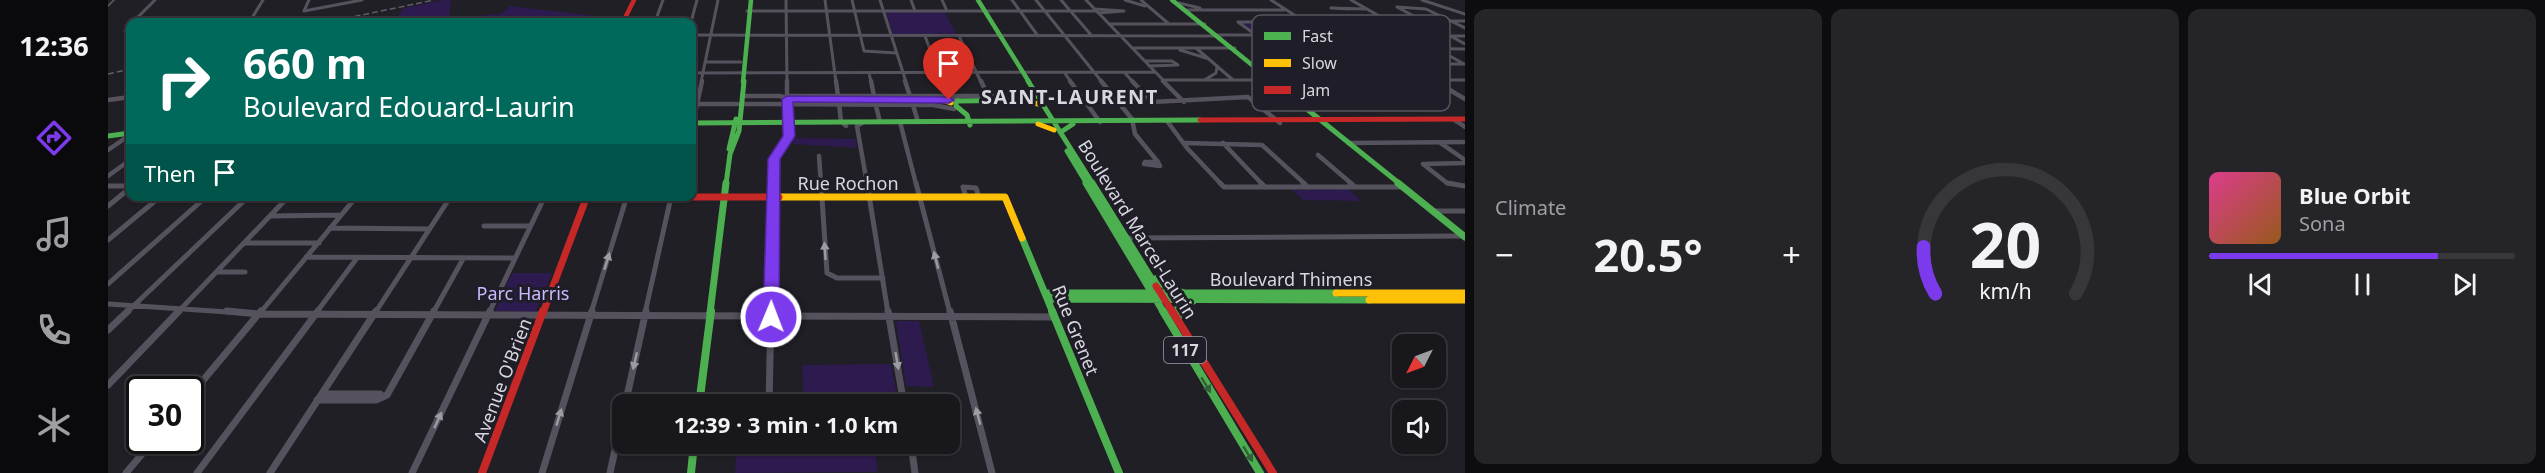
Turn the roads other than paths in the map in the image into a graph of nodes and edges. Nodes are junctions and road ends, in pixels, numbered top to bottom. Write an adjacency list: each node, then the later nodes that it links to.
1 (155, 0): 53 (street)
2 (261, 0): 54 (street)
3 (309, 0): 27 (street)
4 (362, 0): 27 (street)
5 (634, 0): 55 (street)
6 (663, 0): 56 (street)
7 (697, 0): 57 (street)
8 (718, 0): 69 (street)
9 (749, 0): 34 (street)
10 (786, 0): 35 (street)
11 (825, 0): 36 (street)
12 (852, 0): 37 (street)
13 (880, 0): 38 (street)
14 (911, 0): 39 (street)
15 (942, 0): 40 (street)
16 (976, 0): 41 (street, Boulevard Marcel-Laurin / 117)
17 (1012, 0): 42 (street)
18 (1036, 0): 43 (street)
19 (1060, 0): 44 (street)
20 (1086, 0): 45 (street)
21 (1125, 0): 29 (street)
22 (1141, 0): 29 (street)
23 (1271, 0): 31 (street)
24 (1351, 0): 33 (street)
25 (1422, 0): 26 (street)
26 (1430, 1): 47 (street)
27 (350, 2)
28 (1181, 6): 30 (street); 30 (street); 52 (street); 65 (street)
29 (1149, 7): 46 (street)
30 (1203, 9): 31 (street); 52 (street)
31 (1284, 9): 48 (street)
32 (1349, 9): 33 (street)
33 (1366, 9): 49 (street)
34 (748, 11): 35 (street); 71 (street)
35 (786, 11): 36 (street); 72 (street)
36 (826, 11): 37 (street); 73 (street)
37 (854, 11): 38 (street); 74 (street)
38 (883, 11): 39 (street); 75 (street)
39 (915, 11): 40 (street)
40 (947, 11): 41 (street)
41 (983, 11): 42 (street); 78 (street, Boulevard Marcel-Laurin / 117)
42 (1020, 11): 43 (street); 79 (street)
43 (1045, 11): 44 (street); 80 (street)
44 (1070, 11): 45 (street); 81 (street)
45 (1097, 11): 45 (street); 62 (street)
46 (1155, 13): 63 (street); 64 (street)
47 (1465, 14)
48 (1294, 15)
49 (1377, 15)
50 (1411, 15): 51 (street)
51 (1438, 15)
52 (1195, 16): 65 (street)
53 (138, 18)
54 (250, 18)
55 (625, 18)
56 (656, 18)
57 (692, 18)
58 (1451, 21): 59 (street); 66 (street)
59 (1465, 21)
60 (1238, 22): 61 (street); 67 (street)
61 (1252, 22)
62 (1109, 24): 63 (street); 82 (street)
63 (1142, 24): 64 (street)
64 (1169, 24): 65 (street)
65 (1203, 24): 83 (street)
66 (1465, 28)
67 (1252, 33)
68 (696, 35): 69 (street)
69 (711, 35): 71 (street); 95 (street)
70 (1252, 35): 83 (street)
71 (746, 36): 72 (street); 96 (street); 110 (street)
72 (786, 36): 73 (street); 111 (street)
73 (830, 36): 74 (street); 112 (street)
74 (861, 36): 75 (street); 91 (street)
75 (891, 36): 76 (street); 91 (street)
76 (925, 36): 77 (street); 115 (street)
77 (959, 36): 78 (street); 102 (street)
78 (999, 36): 79 (street); 103 (street, Boulevard Marcel-Laurin / 117)
79 (1038, 36): 80 (street)
80 (1065, 36): 81 (street); 105 (street)
81 (1092, 36): 82 (street)
82 (1120, 36): 83 (street); 87 (street)
83 (1217, 36): 90 (street)
84 (1451, 36): 85 (street); 86 (street)
85 (1465, 36)
86 (1465, 44)
87 (1132, 48): 88 (street); 93 (street)
88 (1171, 48): 89 (street); 94 (street)
89 (1197, 48): 90 (street); 94 (street)
90 (1233, 48): 97 (street); 98 (street)
91 (896, 52): 114 (street)
92 (1450, 56): 99 (street)
93 (1145, 61): 100 (street); 100 (street)
94 (1210, 61): 101 (street)
95 (706, 62): 96 (street); 109 (street)
96 (741, 62): 110 (street)
97 (1252, 62)
98 (1252, 63)
99 (1465, 64)
100 (1149, 66): 107 (street)
101 (1217, 67): 117 (street); 118 (street)
102 (976, 72): 103 (street); 115 (street); 122 (street)
103 (1021, 72): 104 (street); 131 (street, Boulevard Marcel-Laurin / 117)
104 (1064, 72): 105 (street); 147 (street)
105 (1094, 72): 106 (street); 150 (street)
106 (1124, 72): 107 (street); 135 (street)
107 (1155, 72): 116 (street)
108 (696, 73): 109 (street)
109 (705, 73): 110 (street); 136 (street)
110 (742, 73): 111 (street); 134 (street)
111 (786, 73): 112 (street); 129 (street)
112 (835, 73): 113 (street); 130 (street)
113 (869, 73): 114 (street); 125 (street)
114 (902, 73): 115 (street); 121 (street)
115 (939, 73): 133 (street)
116 (1163, 80): 117 (street); 135 (street)
117 (1203, 80): 118 (street)
118 (1233, 80): 119 (street)
119 (1252, 80)
120 (1450, 89): 126 (street)
121 (910, 96): 125 (street); 133 (street)
122 (988, 96): 123 (street); 133 (street)
123 (1004, 96)
124 (126, 97): 128 (street)
125 (874, 97): 127 (street); 130 (street); 137 (street)
126 (1463, 97)
127 (917, 98): 133 (street); 133 (street)
128 (108, 99)
129 (787, 99): 130 (street); 130 (street); 134 (street); 134 (street); 154 (street)
130 (838, 100): 137 (street); 155 (street)
131 (1036, 100): 133 (street); 158 (street, Boulevard Marcel-Laurin / 117)
132 (1252, 100): 135 (street)
133 (952, 101): 138 (street); 149 (street)
134 (740, 102): 136 (street); 153 (street)
135 (1184, 102)
136 (698, 104): 139 (street)
137 (876, 105): 138 (street); 145 (street)
138 (913, 105): 146 (street)
139 (696, 111)
140 (1266, 111): 143 (street)
141 (1312, 111): 144 (street)
142 (1312, 111): 144 (street)
143 (1278, 121): 144 (street); 151 (street)
144 (1324, 121): 148 (street); 162 (street)
145 (880, 122): 156 (street); 157 (street)
146 (918, 122): 149 (street); 157 (street)
147 (1100, 122): 150 (street); 158 (street)
148 (1461, 122)
149 (969, 123): 157 (street); 158 (street); 158 (street)
150 (1133, 123): 151 (street); 158 (street); 170 (street)
151 (1168, 123): 165 (street)
152 (696, 124): 153 (street)
153 (737, 124): 154 (street); 186 (street)
154 (788, 124): 155 (street); 187 (street)
155 (844, 124): 156 (street)
156 (861, 124): 157 (street); 184 (street)
157 (900, 124): 188 (street)
158 (1054, 126): 209 (street, Boulevard Marcel-Laurin / 117); 210 (street, Boulevard Marcel-Laurin / 117)
159 (126, 133): 160 (street)
160 (108, 135)
161 (126, 136): 167 (street)
162 (1350, 142): 163 (street); 180 (street)
163 (1439, 142): 164 (street); 171 (street)
164 (1465, 142)
165 (1185, 143): 166 (street); 177 (street)
166 (1222, 143): 177 (street); 178 (street)
167 (108, 150)
168 (1318, 155): 179 (street)
169 (819, 156): 183 (street)
170 (1158, 162)
171 (1465, 162): 175 (street)
172 (126, 163): 173 (street)
173 (108, 176)
174 (108, 186): 176 (street)
175 (1465, 186)
176 (126, 187)
177 (1265, 187): 178 (street)
178 (1309, 187): 179 (street)
179 (1355, 187): 180 (street)
180 (1405, 187): 200 (street)
181 (126, 190): 199 (street)
182 (696, 197): 186 (street, Rue Rochon)
183 (822, 197): 184 (street, Rue Rochon); 187 (street, Rue Rochon); 222 (street, one-way to 183)
184 (869, 197): 188 (street, Rue Rochon); 222 (street)
185 (1005, 197): 188 (street, Rue Rochon); 226 (street, Rue Grenet)
186 (725, 198): 187 (street, Rue Rochon); 241 (street)
187 (773, 198): 244 (street)
188 (920, 198): 245 (street, one-way to 188)
189 (155, 201): 211 (street)
190 (201, 201): 223 (street)
191 (244, 201): 232 (street)
192 (284, 201): 203 (street)
193 (353, 201): 202 (street)
194 (448, 201): 207 (street)
195 (542, 201): 205 (street)
196 (585, 201): 239 (street, Avenue O'Brien)
197 (626, 201): 240 (street, one-way to 197)
198 (670, 201): 243 (street)
199 (108, 206)
200 (1436, 211): 201 (street); 208 (street)
201 (1465, 211)
202 (341, 215): 203 (street); 206 (street)
203 (271, 216): 212 (street)
204 (484, 226): 205 (street)
205 (530, 226): 218 (street)
206 (330, 228): 207 (street); 213 (street)
207 (429, 229): 216 (street)
208 (1465, 236): 210 (street)
209 (1119, 238): 210 (street); 227 (street, Boulevard Marcel-Laurin / 117)
210 (1128, 238): 219 (street, Boulevard Marcel-Laurin / 117)
211 (108, 240)
212 (244, 243): 213 (street); 220 (street)
213 (319, 243): 214 (street)
214 (306, 257): 215 (street); 234 (street)
215 (357, 258): 216 (street); 235 (street)
216 (410, 258): 217 (street); 236 (street)
217 (463, 258): 218 (street); 237 (street)
218 (514, 258): 238 (street)
219 (1147, 270): 225 (street); 228 (street, Boulevard Marcel-Laurin / 117)
220 (217, 272): 221 (street); 233 (street)
221 (245, 272)
222 (883, 278): 242 (street)
223 (108, 284)
224 (1465, 293): 225 (street, Boulevard Thimens)
225 (1188, 294): 228 (street, Boulevard Thimens)
226 (1046, 296): 227 (street, Boulevard Thimens); 246 (street, Rue Grenet)
227 (1153, 296): 228 (street, Boulevard Thimens); 256 (street, Boulevard Marcel-Laurin / 117, one-way to 256)
228 (1163, 297): 230 (street, Boulevard Thimens); 247 (street, Boulevard Marcel-Laurin / 117)
229 (1465, 300): 230 (street, Boulevard Thimens)
230 (1193, 301): 247 (street)
231 (108, 304): 232 (street)
232 (135, 304): 233 (street); 248 (street)
233 (184, 307): 234 (street); 250 (street)
234 (259, 314): 235 (street); 249 (street)
235 (316, 314): 236 (street); 263 (street)
236 (373, 314): 237 (street); 255 (street)
237 (432, 314): 238 (street); 255 (street)
238 (487, 315): 239 (street); 265 (street, one-way to 238)
239 (542, 316): 240 (street); 266 (street, Avenue O'Brien)
240 (590, 316): 243 (street); 267 (street, one-way to 240)
241 (710, 316): 243 (street); 244 (street); 252 (street)
242 (889, 316): 244 (street); 245 (street); 254 (street, one-way to 254)
243 (645, 317): 251 (street, one-way to 251)
244 (771, 317): 253 (street)
245 (951, 317): 246 (street); 271 (street, one-way to 245)
246 (1054, 317): 272 (street, Rue Grenet)
247 (1181, 326): 257 (street, Boulevard Marcel-Laurin / 117)
248 (108, 330)
249 (204, 379)
250 (108, 385)
251 (628, 394)
252 (700, 394)
253 (769, 394)
254 (902, 394)
255 (320, 397): 264 (street)
256 (1236, 434): 257 (street); 273 (street, Boulevard Marcel-Laurin / 117, one-way to 273)
257 (1249, 435): 274 (street, Boulevard Marcel-Laurin / 117)
258 (142, 454): 262 (street)
259 (614, 454): 268 (street)
260 (693, 454): 269 (street)
261 (912, 454): 270 (street)
262 (126, 473)
263 (197, 473)
264 (270, 473)
265 (412, 473)
266 (482, 473)
267 (542, 473)
268 (610, 473)
269 (691, 473)
270 (915, 473)
271 (992, 473)
272 (1119, 473)
273 (1260, 473)
274 (1273, 473)

